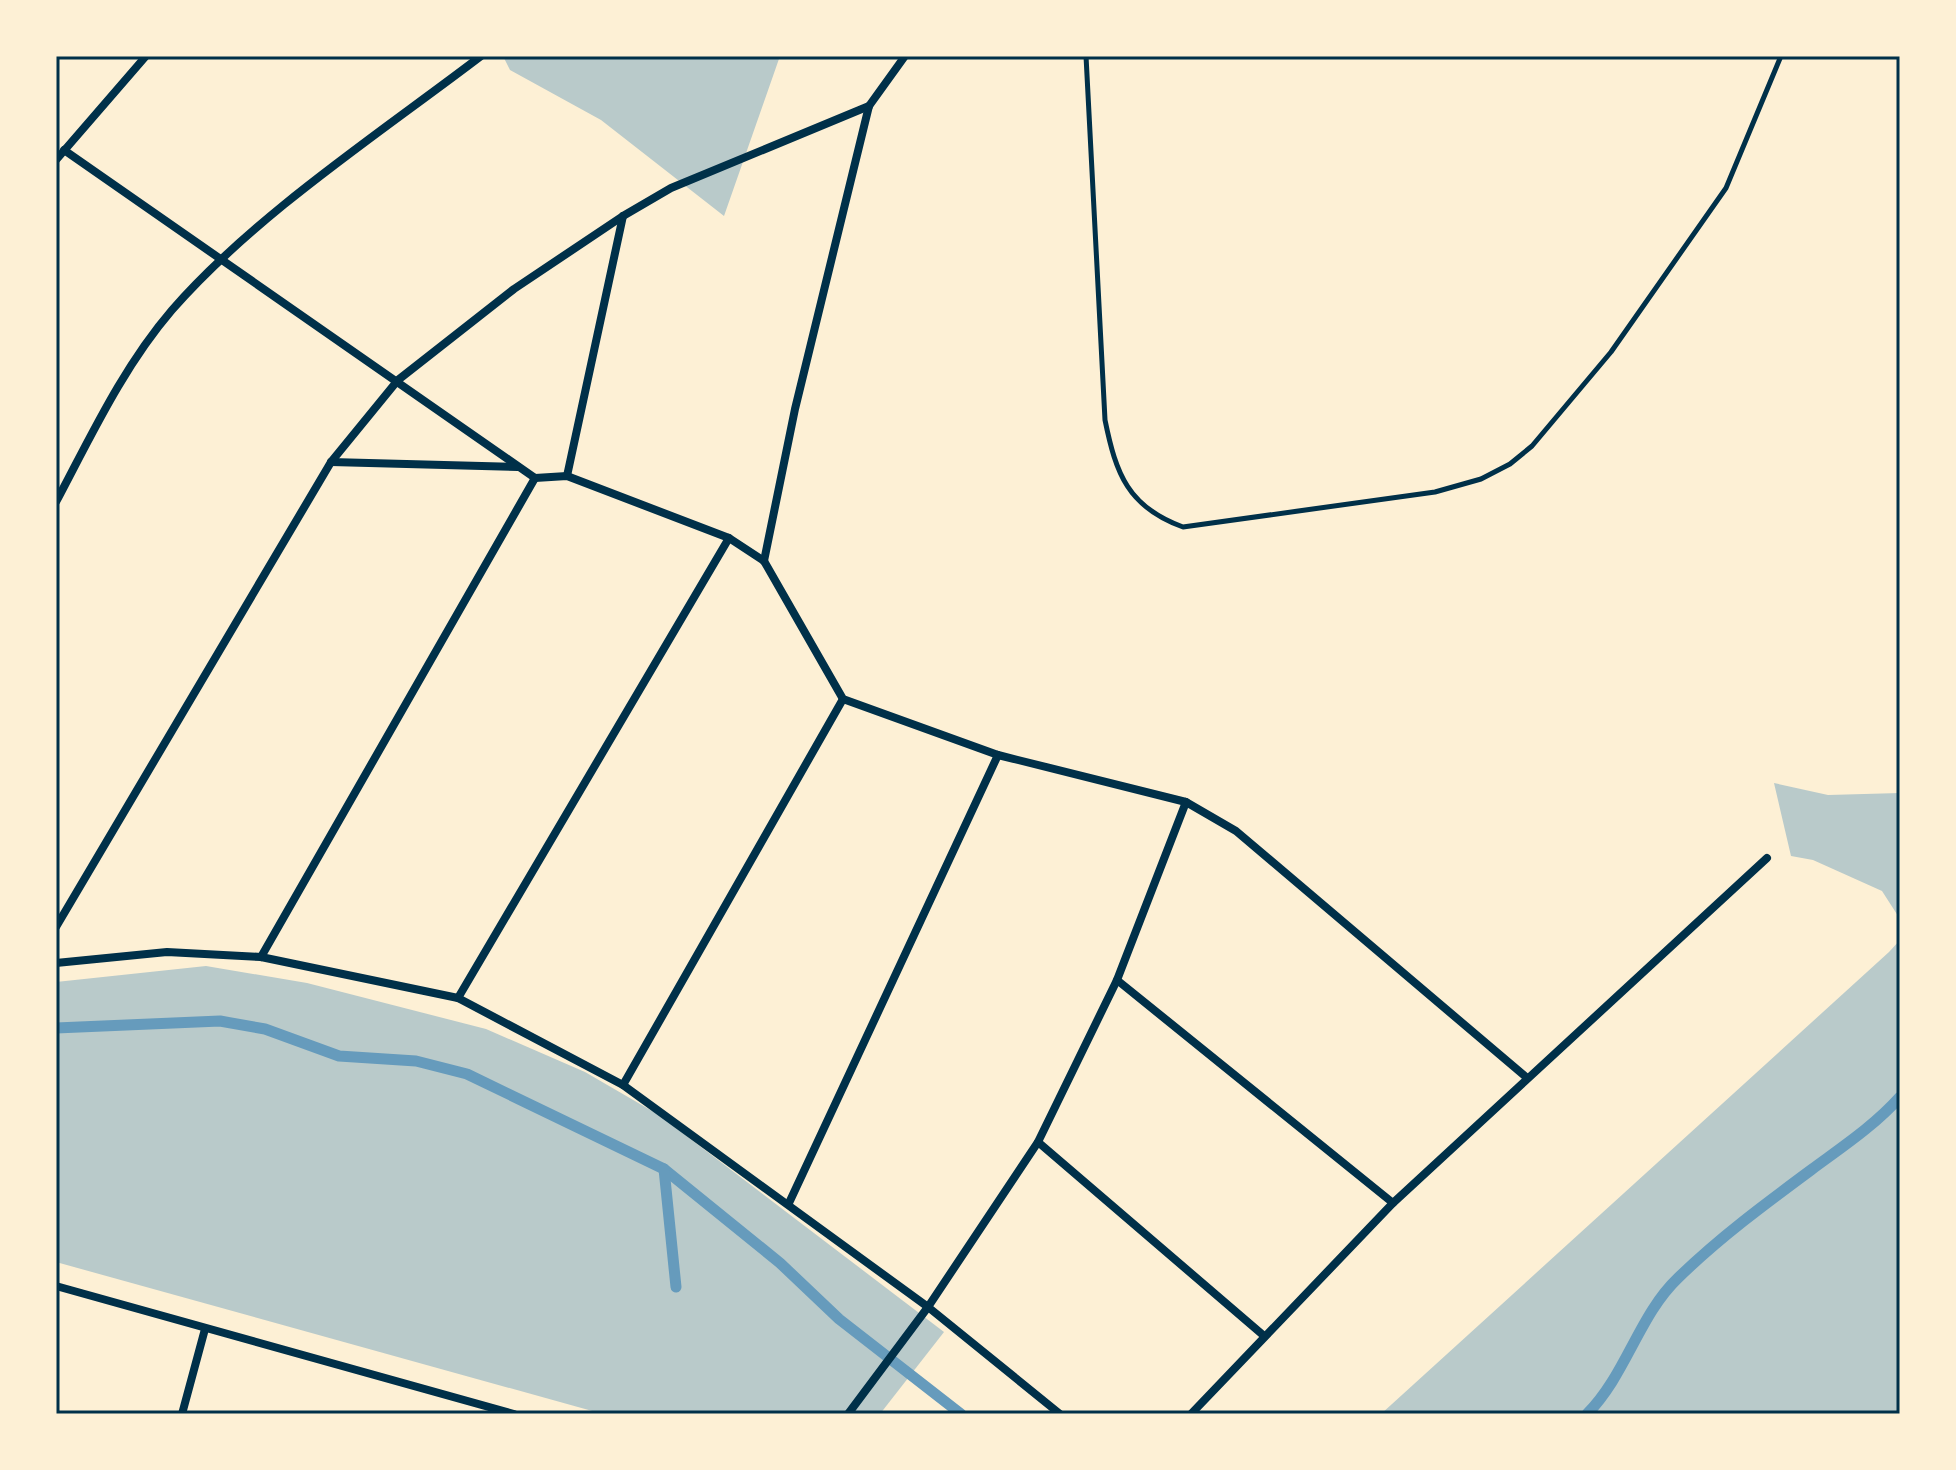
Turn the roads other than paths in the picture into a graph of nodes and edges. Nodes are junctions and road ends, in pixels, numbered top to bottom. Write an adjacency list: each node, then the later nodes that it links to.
1 (146, 56): 5 (street)
2 (481, 56): 8 (street)
3 (905, 56): 4 (street)
4 (869, 106): 7 (street); 16 (street)
5 (64, 150): 6 (street); 8 (street)
6 (56, 160)
7 (623, 216): 9 (street); 12 (street)
8 (221, 257): 9 (street); 14 (street)
9 (398, 380): 10 (street); 11 (street)
10 (331, 462): 11 (street); 21 (street)
11 (519, 467): 13 (street)
12 (567, 476): 13 (street); 15 (street)
13 (535, 478): 22 (street)
14 (56, 502)
15 (729, 538): 16 (street); 25 (street)
16 (764, 561): 17 (street)
17 (843, 699): 18 (street); 27 (street)
18 (998, 755): 19 (street); 29 (street)
19 (1186, 802): 24 (street); 26 (street)
20 (1767, 858): 26 (street)
21 (56, 927)
22 (261, 957): 23 (street); 25 (street)
23 (56, 963)
24 (1117, 980): 28 (street); 30 (street)
25 (458, 998): 27 (street)
26 (1526, 1077): 30 (street)
27 (623, 1085): 29 (street)
28 (1038, 1142): 32 (street); 34 (street)
29 (789, 1203): 32 (street)
30 (1393, 1203): 34 (street)
31 (56, 1286): 33 (street)
32 (928, 1307): 37 (street); 38 (street)
33 (205, 1329): 35 (street); 36 (street)
34 (1263, 1335): 39 (street)
35 (182, 1414)
36 (514, 1414)
37 (848, 1414)
38 (1060, 1414)
39 (1191, 1414)

